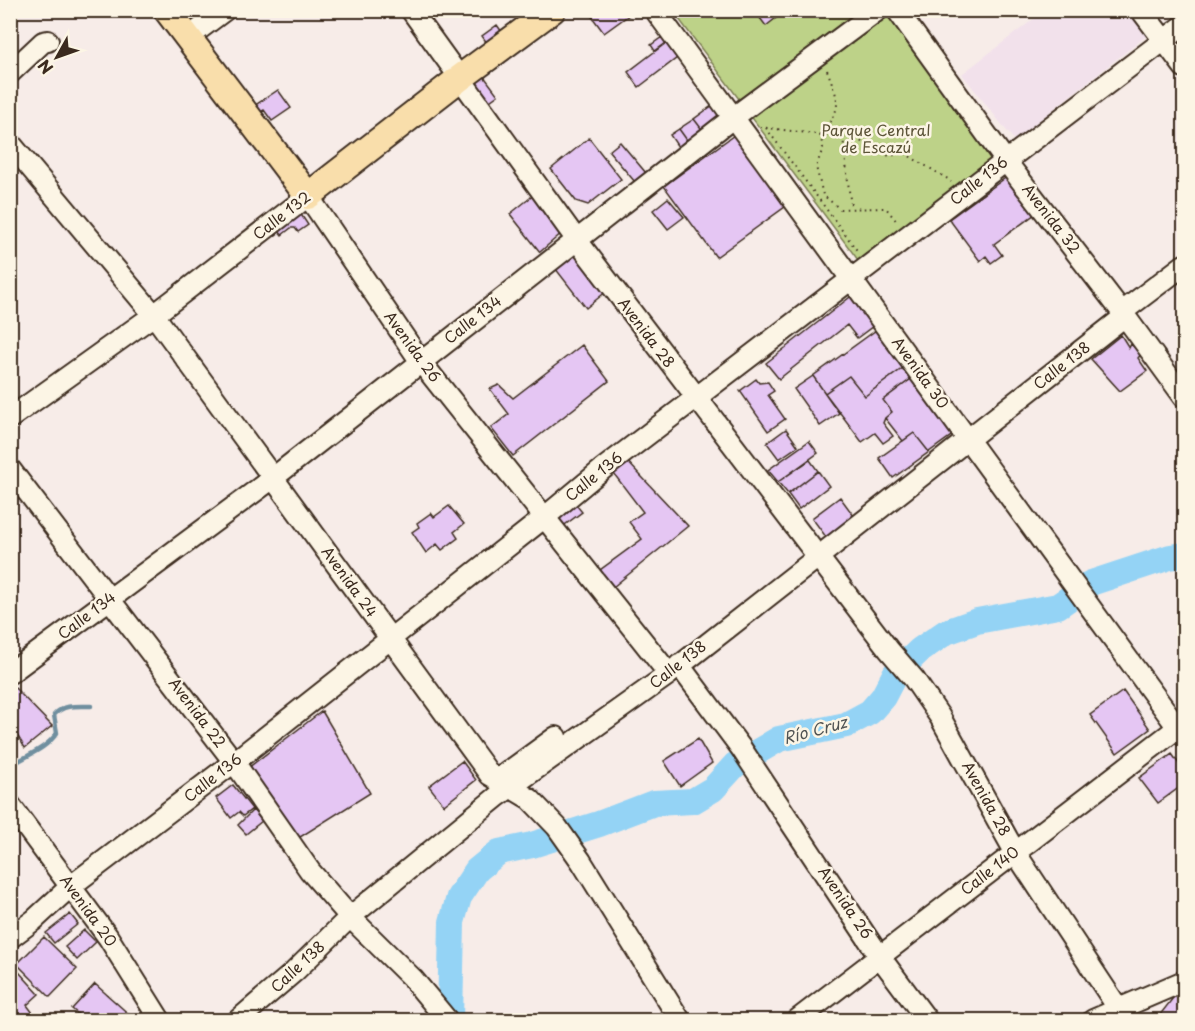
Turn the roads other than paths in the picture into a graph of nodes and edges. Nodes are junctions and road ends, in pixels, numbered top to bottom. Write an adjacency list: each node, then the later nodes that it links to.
1 (167, 10): 10 (main road, Avenida 26)
2 (225, 10): 10 (street)
3 (411, 10): 15 (street, Avenida 28)
4 (552, 10): 15 (main road, Calle 132)
5 (655, 10): 16 (street, Avenida 30)
6 (878, 10): 16 (street, Calle 134)
7 (897, 10): 18 (street, Avenida 32)
8 (1141, 10): 12 (street)
9 (1185, 25): 12 (street, Calle 136)
10 (189, 37): 19 (main road, Avenida 26)
11 (48, 41): 14 (street)
12 (1164, 41): 13 (street); 18 (street, Calle 136)
13 (1185, 68)
14 (10, 73)
15 (460, 78): 19 (main road, Calle 132); 20 (street, Avenida 28)
16 (739, 124): 20 (street, Calle 134); 22 (street, Avenida 30)
17 (10, 143): 24 (street, Avenida 24)
18 (1005, 160): 22 (street, Calle 136); 23 (street, Avenida 32)
19 (308, 196): 24 (street, Calle 132); 25 (street, Avenida 26)
20 (576, 239): 25 (street, Calle 134); 27 (street, Avenida 28)
21 (1185, 265): 23 (street, Calle 138)
22 (853, 279): 27 (street, Calle 136); 29 (street, Avenida 30)
23 (1124, 314): 26 (street, Avenida 32); 29 (street, Calle 138)
24 (154, 315): 28 (street, Calle 132); 31 (street, Avenida 24)
25 (421, 362): 31 (street, Calle 134); 32 (street, Avenida 26)
26 (1185, 397)
27 (696, 399): 32 (street, Calle 136); 33 (street, Avenida 28)
28 (10, 418)
29 (968, 439): 33 (street, Calle 138); 38 (street, Avenida 30)
30 (10, 470): 34 (street, Avenida 22)
31 (273, 478): 34 (street, Calle 134); 35 (street, Avenida 24)
32 (545, 517): 35 (street, Calle 136); 36 (street, Avenida 26)
33 (818, 555): 36 (street, Calle 138); 43 (street, Avenida 28)
34 (110, 599): 37 (street, Calle 134); 40 (street, Avenida 22)
35 (391, 638): 40 (street, Calle 136); 41 (street, Avenida 24)
36 (674, 669): 41 (street, Calle 138); 47 (street, Avenida 26)
37 (10, 673)
38 (1182, 729): 43 (street, Calle 140)
39 (556, 737): 41 (street)
40 (234, 762): 44 (street, Calle 136); 45 (street, Avenida 22)
41 (504, 784): 45 (street, Calle 138); 53 (street, Avenida 24)
42 (10, 805): 44 (street, Avenida 20)
43 (1015, 852): 47 (street, Calle 140); 49 (street, Avenida 28)
44 (71, 886): 46 (street, Calle 136); 51 (street, Avenida 20)
45 (350, 917): 50 (street, Avenida 22); 52 (street, Calle 138)
46 (10, 938)
47 (880, 957): 54 (street, Calle 140); 55 (street, Avenida 26)
48 (1185, 981): 49 (street)
49 (1118, 1008): 56 (street)
50 (441, 1013)
51 (160, 1020)
52 (238, 1020)
53 (680, 1020)
54 (797, 1020)
55 (927, 1020)
56 (1093, 1020)

